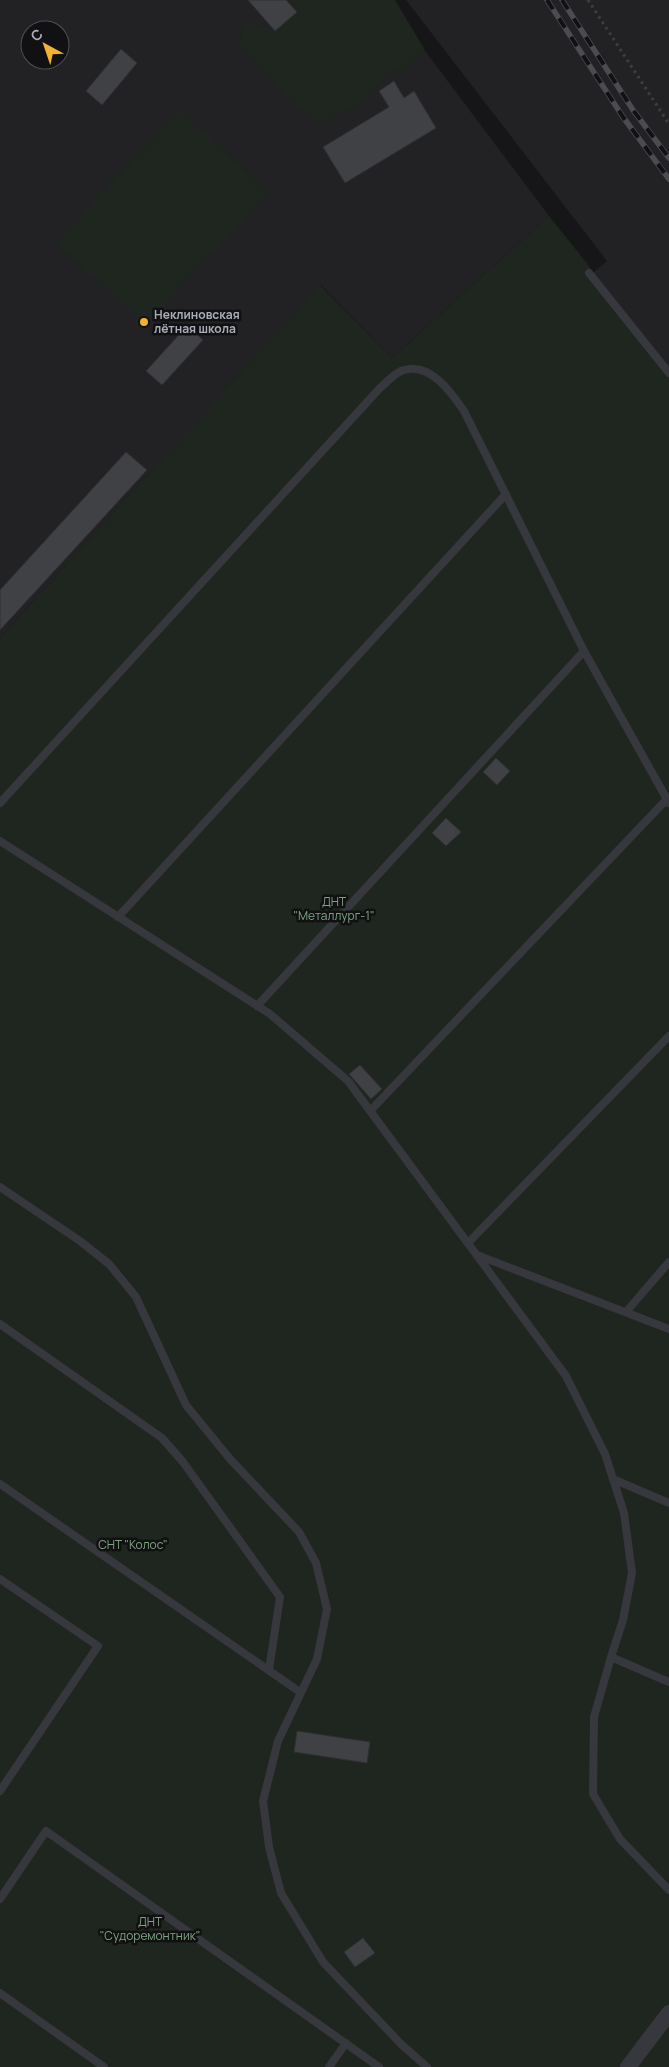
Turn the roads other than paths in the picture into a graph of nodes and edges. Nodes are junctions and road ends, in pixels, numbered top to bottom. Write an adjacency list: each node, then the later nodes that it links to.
1 (589, 273): 2 (lane)
2 (669, 374)
3 (506, 494): 4 (lane); 6 (lane); 8 (lane)
4 (584, 651): 5 (lane); 9 (lane)
5 (668, 801): 11 (lane)
6 (0, 803)
7 (0, 841): 8 (lane)
8 (118, 917): 9 (lane)
9 (257, 1006): 11 (lane)
10 (669, 1036): 13 (lane)
11 (371, 1110): 13 (lane)
12 (0, 1187): 26 (lane)
13 (468, 1243): 14 (lane)
14 (477, 1255): 16 (lane); 19 (lane)
15 (669, 1262): 16 (lane)
16 (626, 1312): 18 (lane)
17 (0, 1324): 24 (lane)
18 (669, 1329)
19 (613, 1479): 21 (lane); 23 (lane)
20 (0, 1484): 24 (lane)
21 (669, 1503)
22 (0, 1579): 27 (lane)
23 (611, 1656): 25 (lane); 28 (lane)
24 (269, 1670): 26 (lane)
25 (669, 1682)
26 (300, 1692): 36 (lane)
27 (0, 1791)
28 (669, 1890)
29 (0, 1899): 32 (lane)
30 (0, 1993): 33 (lane)
31 (669, 2013): 37 (street)
32 (346, 2043): 34 (lane); 35 (lane)
33 (104, 2067)
34 (329, 2067)
35 (379, 2067)
36 (427, 2067)
37 (628, 2067)

